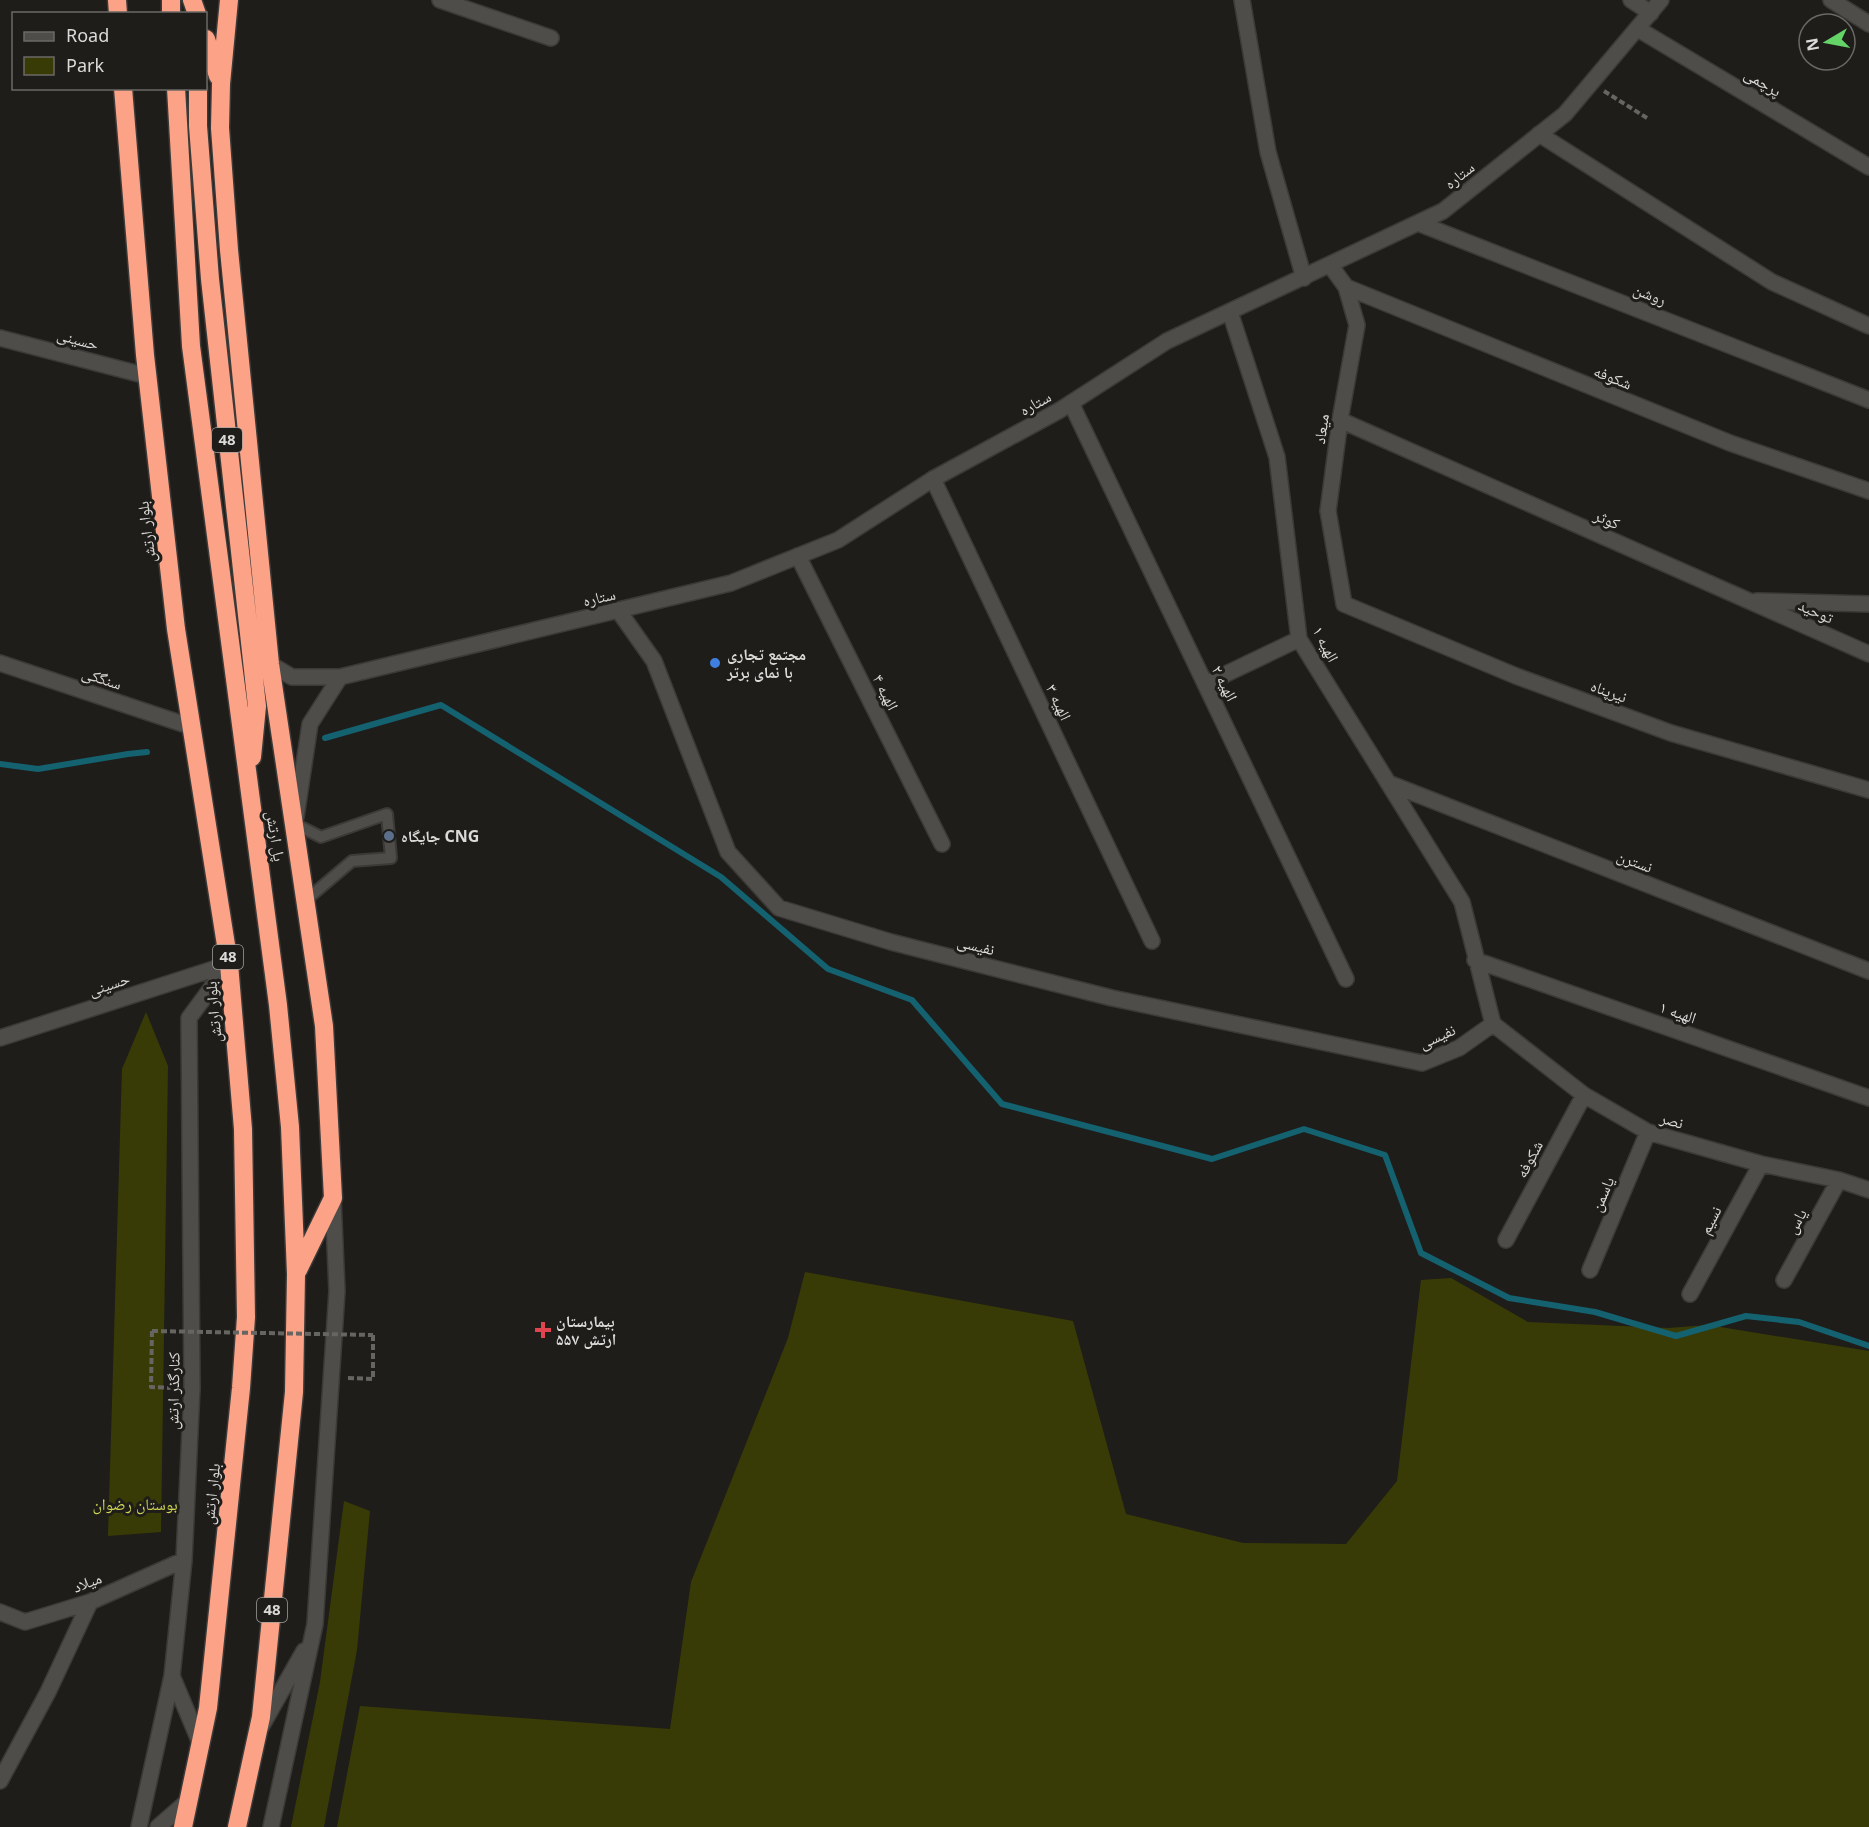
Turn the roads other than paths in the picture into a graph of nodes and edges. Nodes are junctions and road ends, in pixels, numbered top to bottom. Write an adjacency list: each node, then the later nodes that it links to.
1 (228, 0): 12 (highway)
2 (440, 0): 10 (street)
3 (1242, 0): 20 (street)
4 (1630, 0): 7 (street)
5 (1661, 0): 7 (street, ستاره)
6 (1831, 0): 8 (street)
7 (1651, 13): 9 (street, ستاره)
8 (1869, 24)
9 (1638, 29): 16 (street, ستاره); 17 (street, پرچمی)
10 (551, 38)
11 (207, 42): 12 (highway)
12 (220, 84): 39 (highway)
13 (123, 90): 25 (highway, بلوار ارتش / 48)
14 (176, 90): 45 (highway)
15 (198, 90): 45 (highway, 48)
16 (1539, 134): 18 (street, ستاره); 23 (street)
17 (1869, 167)
18 (1418, 223): 19 (street, ستاره); 26 (street, روشن)
19 (1330, 265): 20 (street, ستاره); 21 (street, میعاد)
20 (1304, 278): 22 (street, ستاره)
21 (1346, 287): 28 (street, میعاد); 30 (street, شکوفه)
22 (1230, 312): 27 (street, ستاره); 36 (street, الهیه ۱)
23 (1869, 326)
24 (0, 338): 25 (street, حسینی)
25 (147, 376): 42 (highway, بلوار ارتش / 48)
26 (1869, 400)
27 (1071, 403): 29 (street, ستاره); 41 (street, الهیه ۲)
28 (1340, 420): 32 (street, کوثر); 33 (street, میعاد)
29 (933, 479): 31 (street, ستاره); 49 (street, الهیه ۳)
30 (1869, 491)
31 (798, 556): 35 (street, ستاره); 47 (street, الهیه ۴)
32 (1748, 601): 34 (street, کوثر); 37 (street, توحید)
33 (1344, 604): 44 (street, نیرپناه)
34 (1869, 604)
35 (618, 610): 40 (street, ستاره); 54 (street, نفیسی)
36 (1299, 639): 41 (street); 43 (street, الهیه ۱)
37 (1869, 654)
38 (0, 663): 42 (street, سنگکی)
39 (270, 664): 40 (street, ستاره); 46 (highway)
40 (340, 676): 46 (street)
41 (1205, 684): 53 (street, الهیه ۲)
42 (192, 727): 51 (highway, بلوار ارتش / 48)
43 (1388, 783): 50 (street, الهیه ۱); 52 (street, نسترن)
44 (1869, 790)
45 (249, 791): 65 (highway, پل ارتش / 48)
46 (295, 824): 48 (highway); 48 (lane)
47 (942, 844)
48 (306, 900): 62 (highway)
49 (1152, 941)
50 (1475, 960): 54 (street, الهیه ۱); 57 (street, الهیه ۱)
51 (229, 964): 55 (street, حسینی); 68 (street, کنارگذر ارتش); 74 (highway, بلوار ارتش / 48)
52 (1869, 971)
53 (1346, 979)
54 (1493, 1024): 56 (street, نصر)
55 (0, 1038)
56 (1584, 1095): 58 (street, نصر); 63 (street, شکوفه)
57 (1869, 1098)
58 (1648, 1132): 59 (street, نصر); 64 (street, یاسمن)
59 (1761, 1164): 60 (street, نصر); 67 (street, نسیم)
60 (1839, 1180): 61 (street, نصر); 66 (street, یاس)
61 (1869, 1190)
62 (333, 1198): 65 (highway); 71 (street)
63 (1506, 1240)
64 (1590, 1270)
65 (296, 1274): 73 (highway, 48)
66 (1784, 1280)
67 (1690, 1294)
68 (184, 1560): 69 (street, میلاد); 72 (street, کنارگذر ارتش)
69 (90, 1602): 70 (street, میلاد); 75 (street)
70 (0, 1612)
71 (313, 1636): 73 (street); 81 (street)
72 (172, 1676): 74 (street); 77 (street, کنارگذر ارتش)
73 (257, 1735): 80 (highway, 48)
74 (201, 1745): 76 (highway, بلوار ارتش / 48)
75 (0, 1781)
76 (189, 1800): 78 (street); 79 (highway, بلوار ارتش / 48)
77 (139, 1827)
78 (158, 1827)
79 (183, 1827)
80 (237, 1827)
81 (271, 1827)

